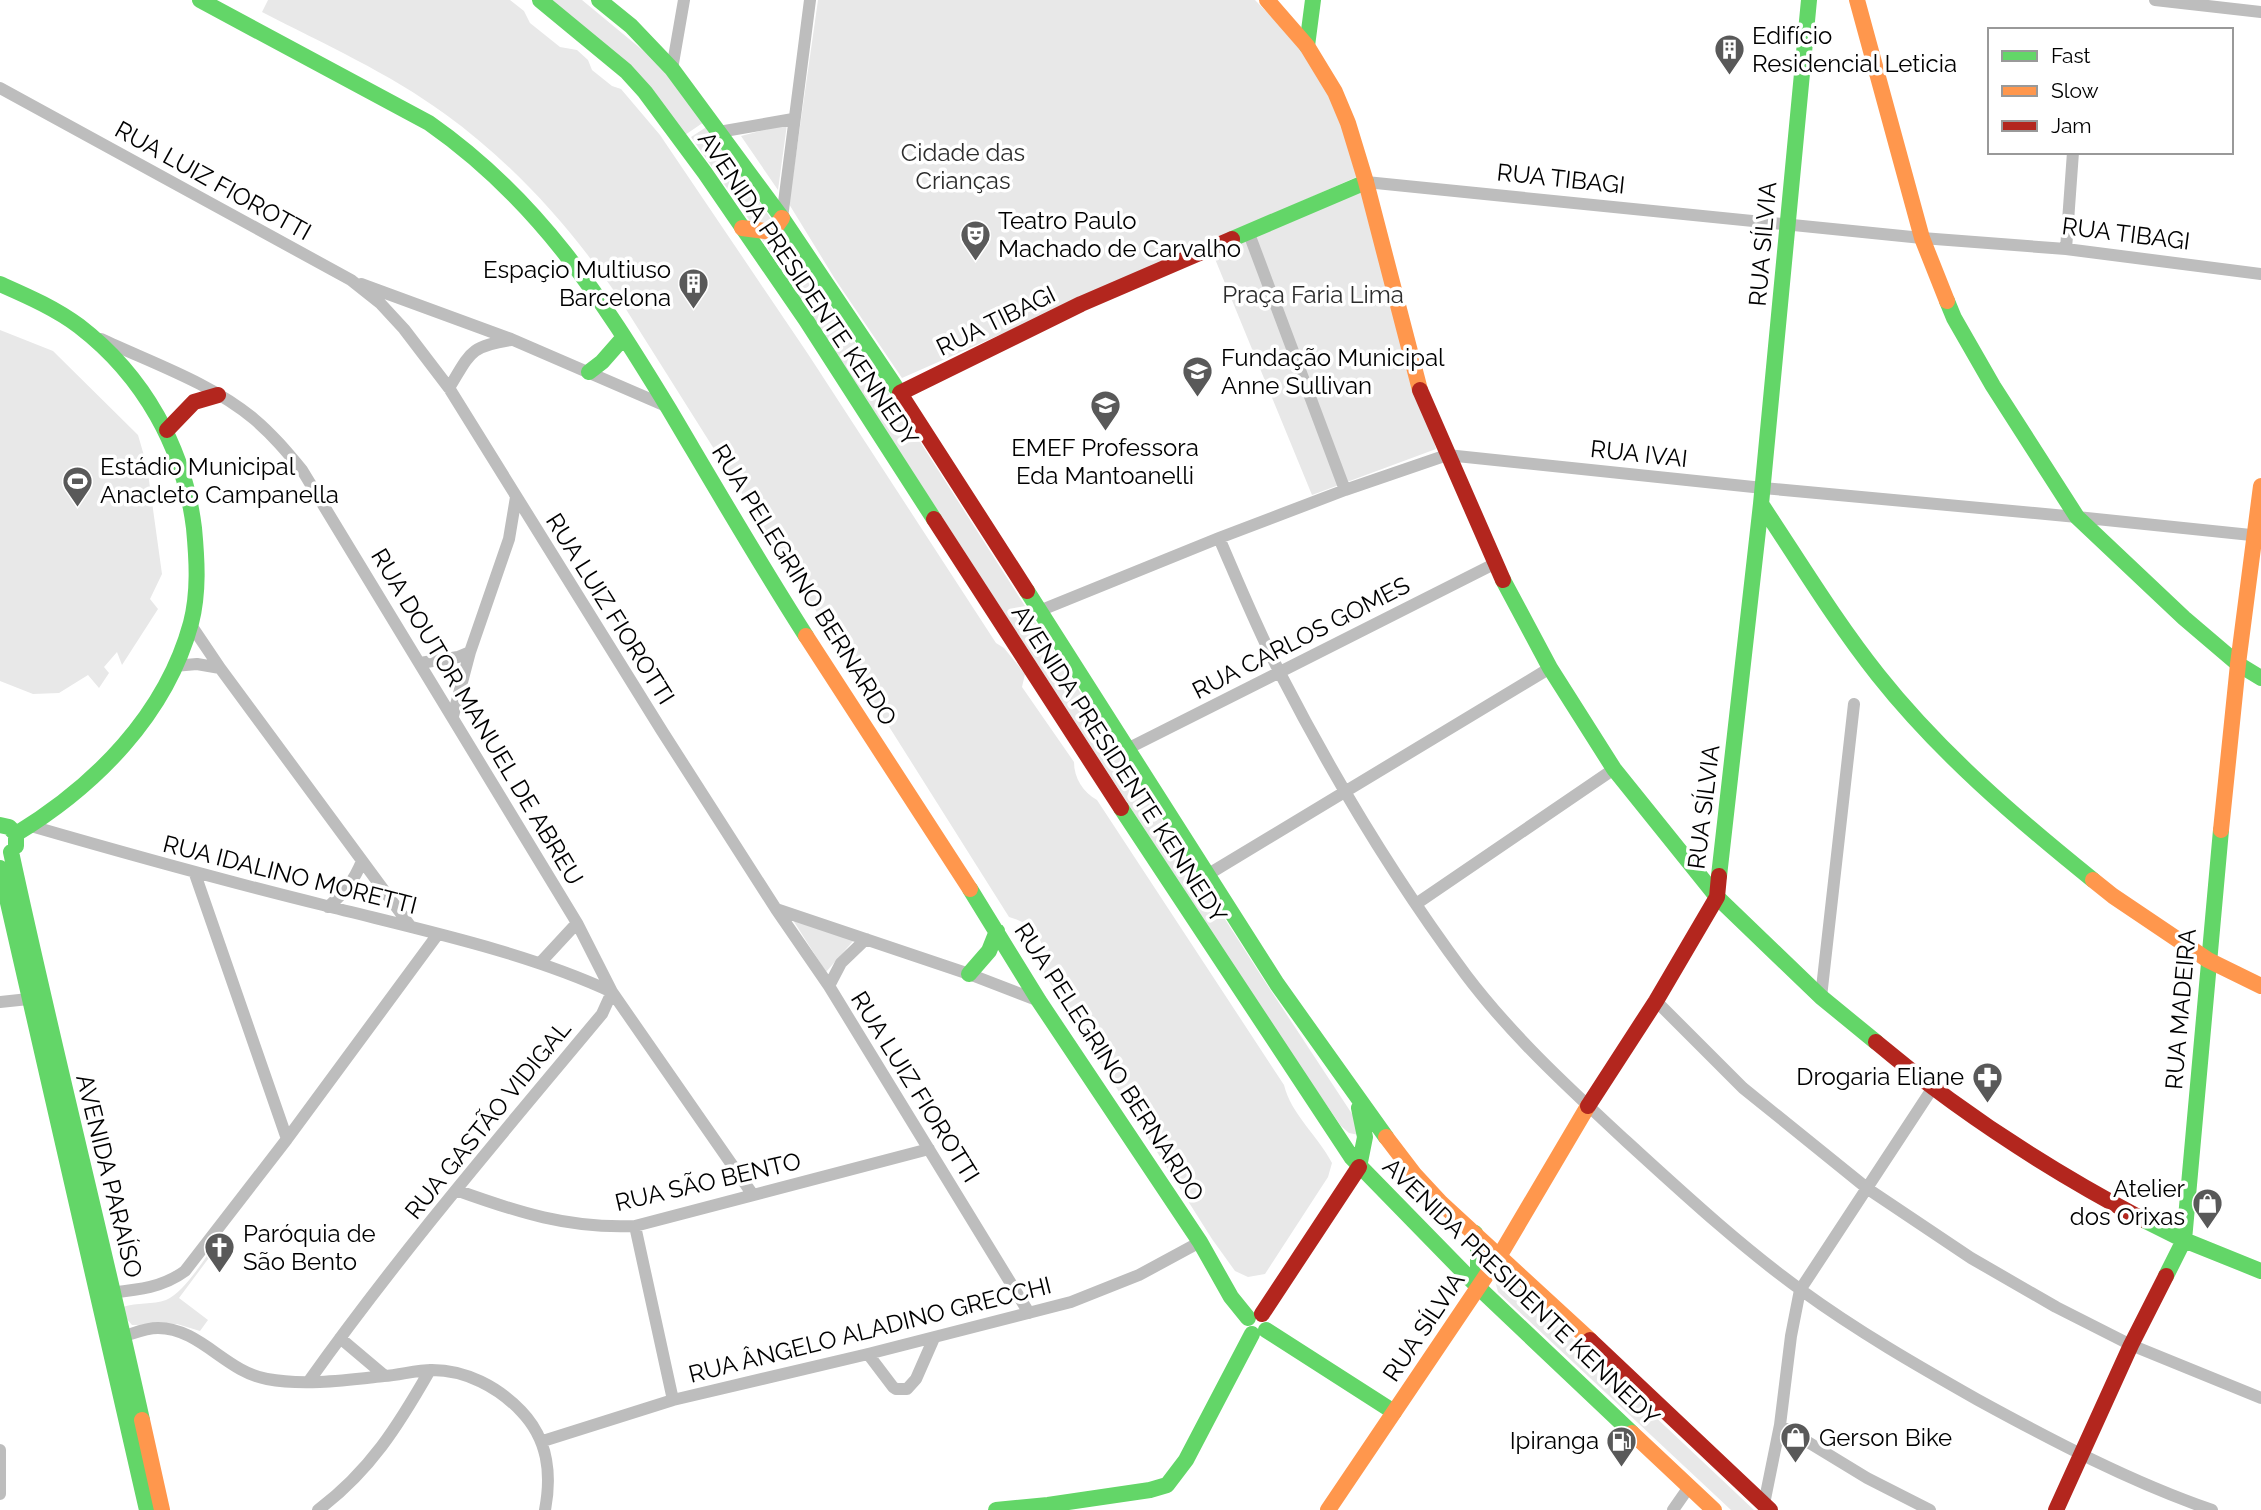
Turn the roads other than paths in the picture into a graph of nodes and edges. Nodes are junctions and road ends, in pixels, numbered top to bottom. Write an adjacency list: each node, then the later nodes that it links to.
1 (200, 0): 30 (street, RUA PELEGRINO BERNARDO)
2 (540, 0): 17 (street, AVENIDA PRESIDENTE KENNEDY)
3 (598, 0): 13 (street, AVENIDA PRESIDENTE KENNEDY)
4 (684, 0): 13 (street)
5 (810, 0): 15 (street)
6 (1267, 0): 12 (street)
7 (1313, 0): 12 (street)
8 (1809, 0): 21 (street, RUA SÍLVIA)
9 (1857, 0): 24 (street)
10 (2155, 0): 11 (street)
11 (2261, 12)
12 (1307, 46): 19 (street)
13 (672, 69): 16 (street, AVENIDA PRESIDENTE KENNEDY)
14 (0, 88): 27 (street, RUA LUIZ FIOROTTI)
15 (793, 119): 16 (street); 20 (street)
16 (719, 132): 17 (street); 20 (street, AVENIDA PRESIDENTE KENNEDY)
17 (688, 151): 22 (street, AVENIDA PRESIDENTE KENNEDY)
18 (2073, 154): 25 (street)
19 (1366, 182): 21 (street, RUA TIBAGI); 23 (street, RUA TIBAGI); 38 (street)
20 (782, 218): 22 (street); 34 (street, AVENIDA PRESIDENTE KENNEDY)
21 (1788, 224): 24 (street, RUA TIBAGI); 41 (street, RUA SÍLVIA)
22 (742, 229): 95 (street, AVENIDA PRESIDENTE KENNEDY)
23 (1248, 231): 34 (street, RUA TIBAGI); 40 (street)
24 (1922, 238): 25 (street, RUA TIBAGI); 43 (street)
25 (2066, 249): 26 (street, RUA TIBAGI)
26 (2261, 274)
27 (351, 280): 31 (street); 33 (street, RUA LUIZ FIOROTTI)
28 (0, 284): 29 (street)
29 (94, 336): 35 (street, RUA DOUTOR MANUEL DE ABREU); 37 (street)
30 (624, 337): 32 (street); 36 (street, RUA PELEGRINO BERNARDO)
31 (511, 340): 32 (street); 33 (street)
32 (589, 372): 36 (street)
33 (449, 388): 42 (street, RUA LUIZ FIOROTTI)
34 (901, 393): 47 (street, AVENIDA PRESIDENTE KENNEDY)
35 (218, 395): 37 (street); 50 (street, RUA DOUTOR MANUEL DE ABREU)
36 (666, 407): 76 (street, RUA PELEGRINO BERNARDO)
37 (167, 430): 48 (street)
38 (1447, 454): 40 (street, RUA IVAI); 41 (street, RUA IVAI); 46 (street)
39 (2261, 486): 44 (street, RUA MADEIRA)
40 (1345, 490): 45 (street, RUA IVAI)
41 (1762, 496): 43 (street, RUA IVAI); 70 (street, RUA SÍLVIA); 79 (street)
42 (516, 497): 49 (street); 73 (street, RUA LUIZ FIOROTTI)
43 (2077, 516): 44 (street, RUA IVAI); 51 (street)
44 (2258, 536): 51 (street, RUA MADEIRA)
45 (1219, 538): 47 (street, RUA IVAI); 55 (street)
46 (1493, 564): 54 (street); 55 (street, RUA CARLOS GOMES)
47 (1039, 611): 59 (street, AVENIDA PRESIDENTE KENNEDY)
48 (191, 625): 52 (street); 53 (street)
49 (470, 652): 50 (street); 58 (street)
50 (420, 663): 58 (street, RUA DOUTOR MANUEL DE ABREU)
51 (2238, 664): 56 (street); 79 (street, RUA MADEIRA)
52 (174, 666): 53 (street); 63 (street)
53 (220, 668): 66 (street)
54 (1550, 668): 60 (street); 61 (street)
55 (1280, 673): 59 (street, RUA CARLOS GOMES); 61 (street)
56 (2261, 678)
57 (1854, 704): 85 (street)
58 (453, 716): 74 (street, RUA DOUTOR MANUEL DE ABREU)
59 (1127, 749): 69 (street, AVENIDA PRESIDENTE KENNEDY)
60 (1614, 769): 70 (street); 71 (street)
61 (1345, 793): 69 (street); 71 (street)
62 (0, 825): 64 (street)
63 (31, 826): 64 (street); 68 (street, RUA IDALINO MORETTI)
64 (16, 834): 65 (street)
65 (5, 854): 86 (street, AVENIDA PARAÍSO)
66 (362, 861): 72 (street); 75 (street)
67 (0, 868): 86 (street, AVENIDA PARAÍSO)
68 (195, 874): 72 (street, RUA IDALINO MORETTI); 93 (street)
69 (1207, 875): 91 (street, AVENIDA PRESIDENTE KENNEDY)
70 (1717, 897): 85 (street); 88 (street, RUA SÍLVIA)
71 (1416, 904): 92 (street)
72 (328, 907): 75 (street, RUA IDALINO MORETTI)
73 (776, 909): 78 (street); 82 (street, RUA LUIZ FIOROTTI)
74 (577, 923): 80 (street); 84 (street, RUA DOUTOR MANUEL DE ABREU)
75 (411, 927): 77 (street, RUA IDALINO MORETTI)
76 (996, 931): 81 (street); 87 (street, RUA PELEGRINO BERNARDO)
77 (438, 934): 80 (street, RUA IDALINO MORETTI); 93 (street)
78 (866, 939): 81 (street); 82 (street)
79 (2208, 960): 83 (street); 102 (street, RUA MADEIRA)
80 (540, 963): 84 (street, RUA IDALINO MORETTI)
81 (969, 974): 87 (street)
82 (829, 986): 94 (street, RUA LUIZ FIOROTTI)
83 (2261, 986)
84 (612, 992): 98 (street, RUA GASTÃO VIDIGAL); 99 (street, RUA DOUTOR MANUEL DE ABREU)
85 (1821, 997): 90 (street)
86 (36, 998): 89 (street); 108 (street, AVENIDA PARAÍSO); 109 (street, AVENIDA PARAÍSO)
87 (1039, 1001): 103 (street, RUA PELEGRINO BERNARDO)
88 (1656, 1001): 92 (street, RUA SÍLVIA); 97 (street)
89 (0, 1002)
90 (1932, 1089): 97 (street); 102 (street)
91 (1355, 1096): 95 (street); 96 (street, AVENIDA PRESIDENTE KENNEDY)
92 (1588, 1106): 104 (street, RUA SÍLVIA); 107 (street)
93 (287, 1139): 108 (street)
94 (929, 1149): 99 (street, RUA SÃO BENTO); 110 (street, RUA LUIZ FIOROTTI)
95 (1359, 1167): 96 (street); 106 (street, AVENIDA PRESIDENTE KENNEDY); 111 (street)
96 (1415, 1175): 101 (street, AVENIDA PRESIDENTE KENNEDY)
97 (1868, 1189): 107 (street); 115 (street)
98 (456, 1190): 100 (street, RUA SÃO BENTO); 112 (street, RUA GASTÃO VIDIGAL)
99 (753, 1195): 100 (street, RUA SÃO BENTO)
100 (635, 1226): 121 (street)
101 (1475, 1233): 104 (street, AVENIDA PRESIDENTE KENNEDY); 106 (street)
102 (2183, 1240): 105 (street); 115 (street, RUA MADEIRA)
103 (1200, 1242): 110 (street, RUA ÂNGELO ALADINO GRECCHI); 111 (street, RUA PELEGRINO BERNARDO)
104 (1500, 1255): 106 (street, RUA SÍLVIA); 129 (street, AVENIDA PRESIDENTE KENNEDY)
105 (2261, 1270)
106 (1478, 1287): 122 (street, RUA SÍLVIA); 127 (street, AVENIDA PRESIDENTE KENNEDY)
107 (1800, 1290): 123 (street); 126 (street)
108 (114, 1293): 109 (street); 114 (street, AVENIDA PARAÍSO)
109 (97, 1294): 114 (street, AVENIDA PARAÍSO)
110 (1029, 1313): 113 (street, RUA ÂNGELO ALADINO GRECCHI)
111 (1257, 1324): 122 (street, RUA PELEGRINO BERNARDO); 130 (street)
112 (340, 1338): 118 (street); 119 (street, RUA GASTÃO VIDIGAL)
113 (934, 1338): 116 (street, RUA ÂNGELO ALADINO GRECCHI); 116 (street)
114 (115, 1339): 119 (street); 131 (street, AVENIDA PARAÍSO); 132 (street, AVENIDA PARAÍSO)
115 (2132, 1345): 120 (street); 126 (street, RUA MADEIRA)
116 (868, 1354): 121 (street, RUA ÂNGELO ALADINO GRECCHI)
117 (429, 1370): 118 (street); 124 (street); 133 (street)
118 (386, 1376): 119 (street)
119 (309, 1381)
120 (2261, 1398)
121 (673, 1400): 124 (street, RUA ÂNGELO ALADINO GRECCHI)
122 (1394, 1412): 136 (street, RUA SÍLVIA)
123 (1780, 1425): 129 (street); 139 (street)
124 (543, 1441): 134 (street)
125 (0, 1450): 128 (street)
126 (2082, 1454): 140 (street, RUA MADEIRA); 141 (street)
127 (1689, 1487): 137 (street); 138 (street, AVENIDA PRESIDENTE KENNEDY)
128 (0, 1494)
129 (1767, 1507)
130 (1046, 1508): 135 (street)
131 (147, 1510)
132 (162, 1510)
133 (318, 1510)
134 (545, 1510)
135 (996, 1510)
136 (1328, 1510)
137 (1674, 1510)
138 (1714, 1510)
139 (1930, 1510)
140 (2056, 1510)
141 (2212, 1510)

